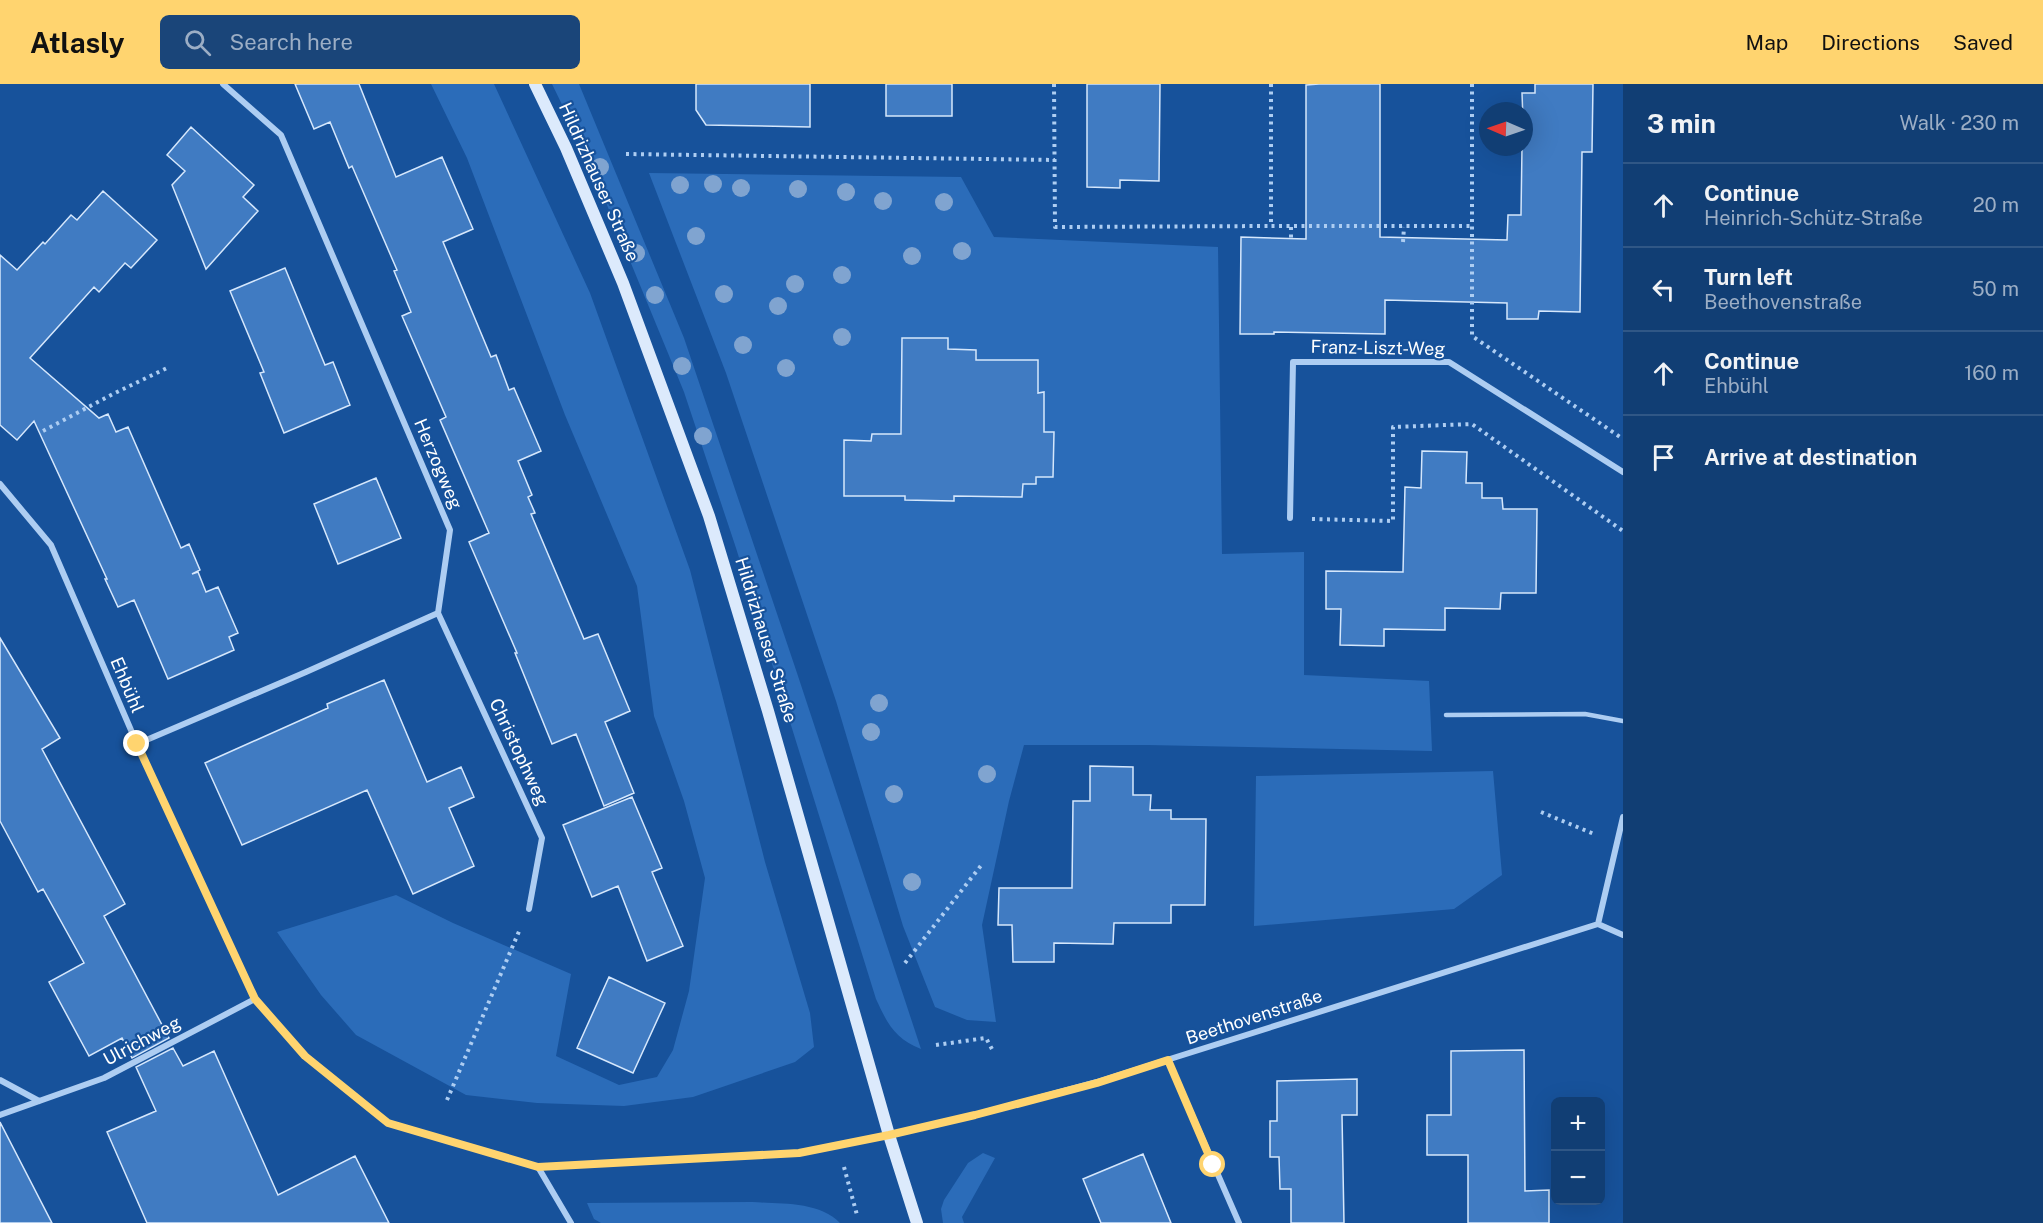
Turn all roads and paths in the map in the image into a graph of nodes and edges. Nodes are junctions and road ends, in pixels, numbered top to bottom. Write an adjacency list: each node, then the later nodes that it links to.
1 (223, 84): 21 (street, Herzogweg)
2 (535, 84): 41 (main road, Hildrizhauser Straße)
3 (1054, 84): 7 (path)
4 (1271, 84): 8 (path)
5 (1472, 84): 11 (path)
6 (626, 154): 7 (path)
7 (1054, 160): 8 (path)
8 (1271, 226): 9 (path)
9 (1291, 226): 10 (path); 12 (path)
10 (1404, 226): 11 (path); 13 (path)
11 (1473, 226): 16 (path)
12 (1291, 240)
13 (1403, 242)
14 (167, 368): 15 (path)
15 (43, 431)
16 (1623, 439)
17 (1623, 472): 19 (street, Franz-Liszt-Weg)
18 (0, 484): 24 (street, Ehbühl)
19 (1290, 518): 20 (path)
20 (1623, 531)
21 (438, 613): 24 (street); 29 (street, Christophweg)
22 (1446, 715): 23 (lane)
23 (1623, 721)
24 (137, 744): 33 (street, Ehbühl)
25 (1541, 812): 27 (path)
26 (1623, 817): 27 (street)
27 (1617, 843): 30 (street)
28 (983, 863): 32 (path)
29 (529, 909): 38 (path)
30 (1598, 924): 31 (street); 36 (street, Beethovenstraße)
31 (1623, 934)
32 (905, 963)
33 (255, 999): 39 (street, Ulrichweg); 43 (street, Ehbühl)
34 (936, 1045): 35 (path)
35 (993, 1051)
36 (1168, 1060): 41 (street, Beethovenstraße); 47 (street)
37 (0, 1080): 39 (street)
38 (447, 1100)
39 (39, 1101): 40 (street, Ulrichweg)
40 (2, 1114)
41 (889, 1135): 42 (street, Ehbühl); 46 (main road, Hildrizhauser Straße)
42 (838, 1145): 43 (street, Ehbühl); 44 (path)
43 (538, 1167): 45 (street)
44 (857, 1215)
45 (571, 1223)
46 (917, 1223)
47 (1239, 1223)

